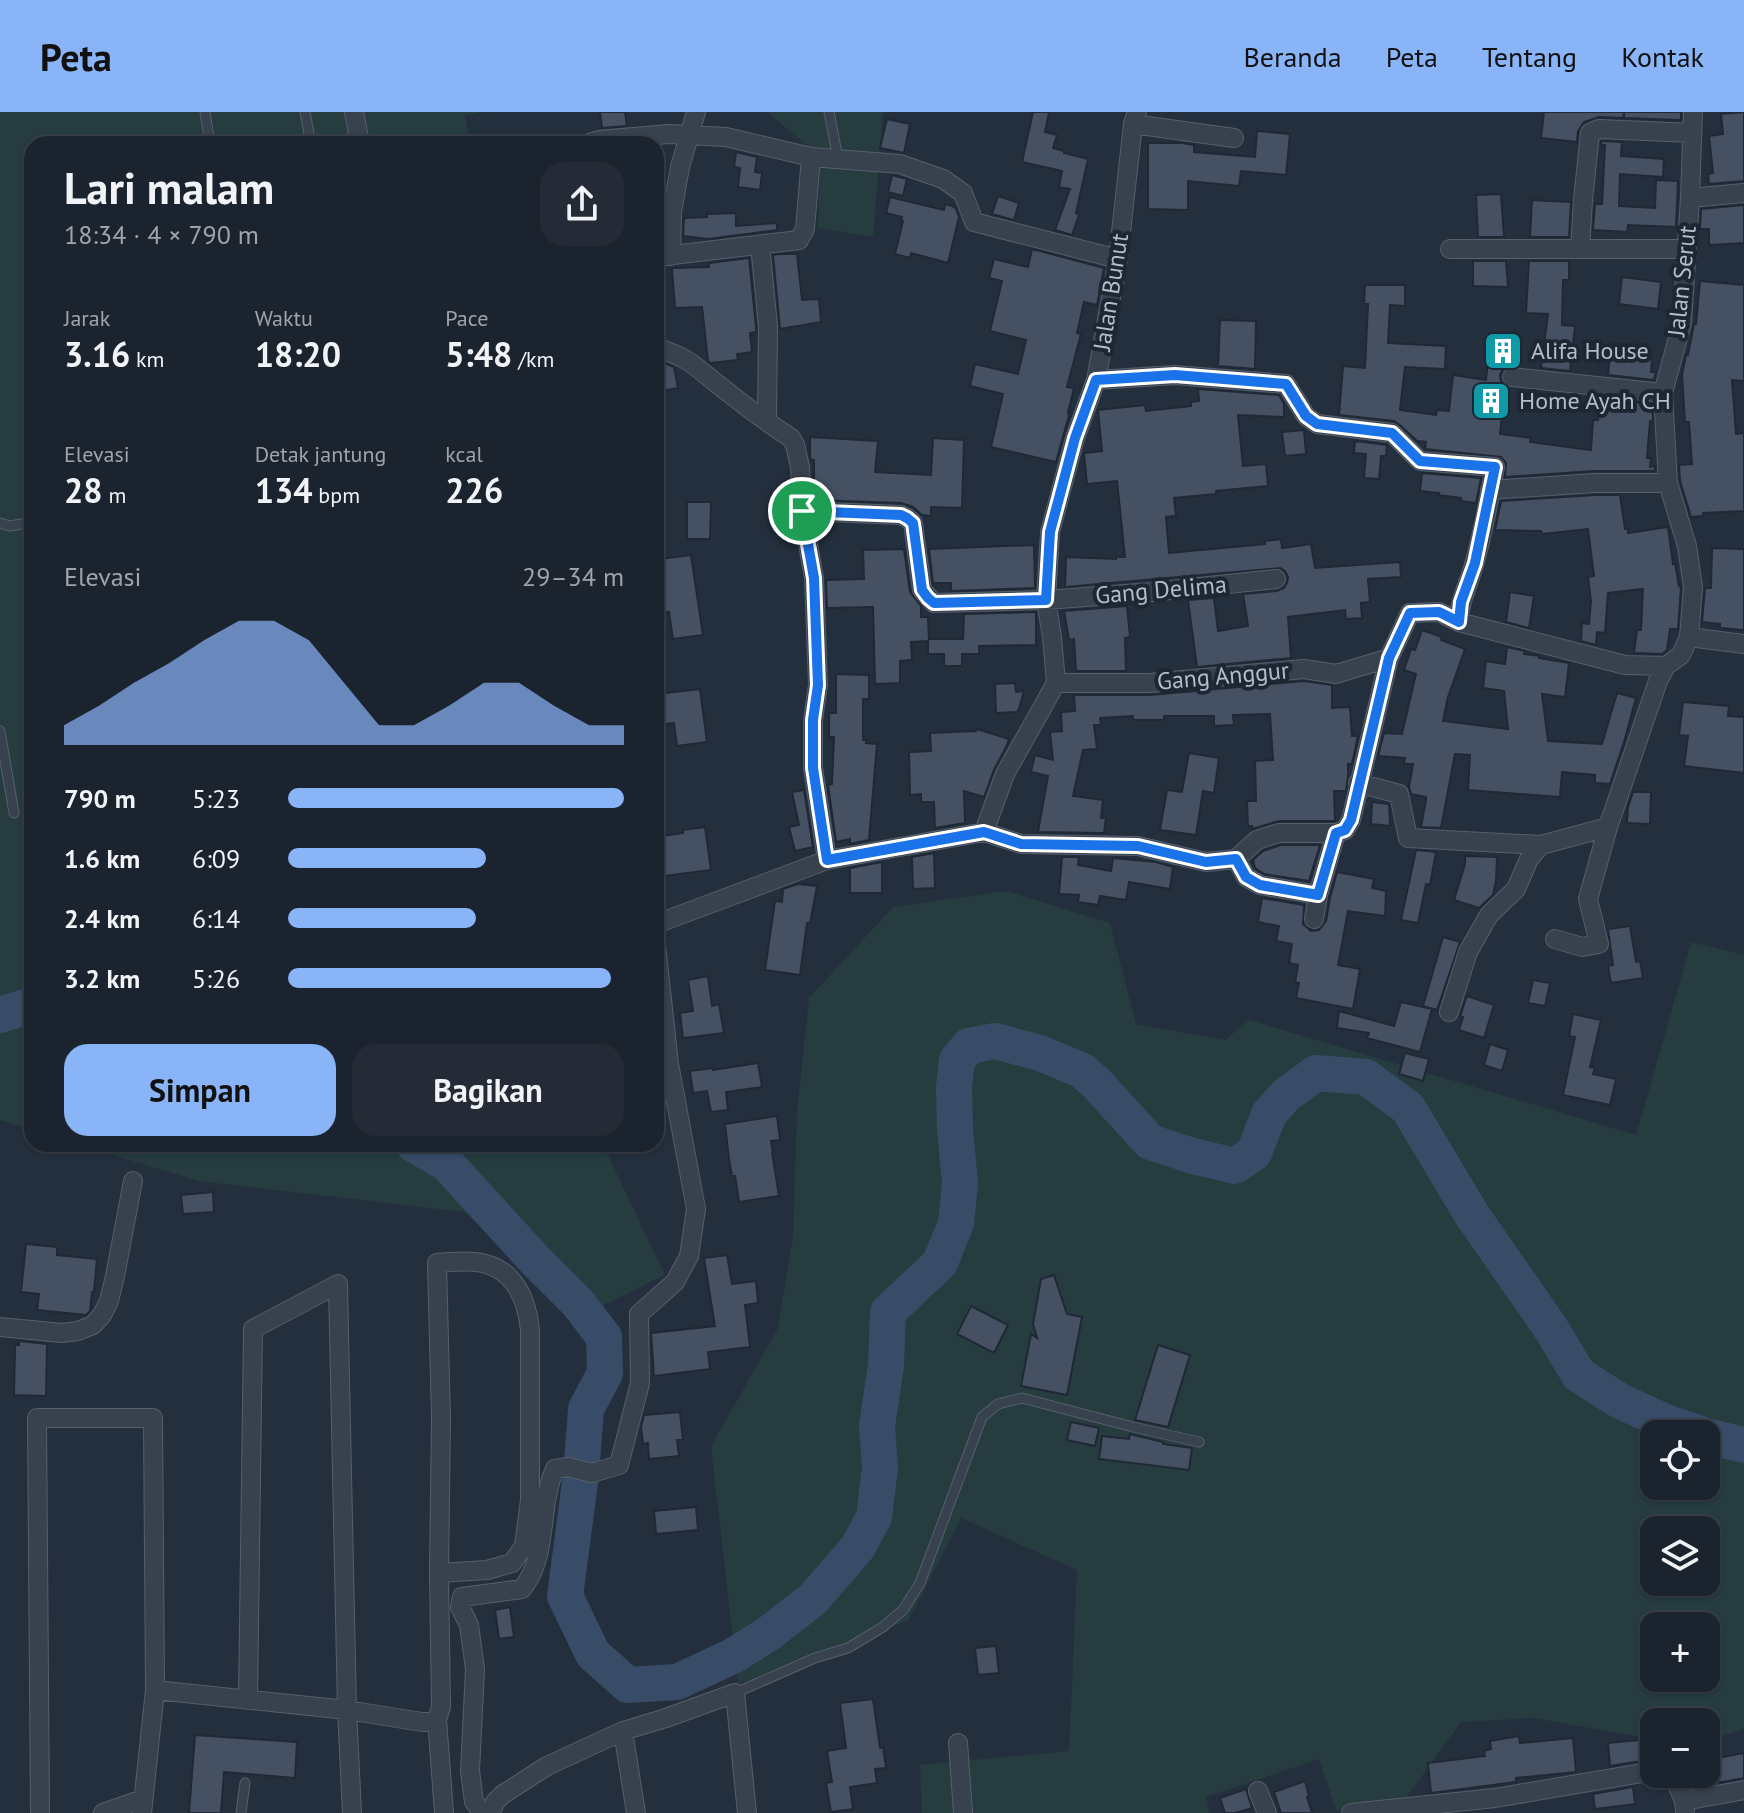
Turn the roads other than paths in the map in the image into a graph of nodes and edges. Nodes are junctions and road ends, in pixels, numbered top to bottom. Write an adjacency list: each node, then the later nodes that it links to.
1 (205, 112): 11 (lane)
2 (305, 112): 12 (lane)
3 (354, 112): 13 (street)
4 (696, 112): 10 (street)
5 (829, 112): 17 (lane)
6 (1693, 112): 9 (street, Jalan Serut)
7 (1135, 118): 15 (street); 25 (street, Jalan Bunut)
8 (1595, 121): 9 (street); 22 (street)
9 (1692, 133): 19 (street, Jalan Serut)
10 (691, 134): 14 (street); 16 (street); 24 (street)
11 (209, 136)
12 (310, 136)
13 (358, 136)
14 (634, 136)
15 (1234, 138)
16 (811, 157): 17 (street); 20 (street)
17 (838, 159): 25 (street)
18 (1744, 193): 19 (street)
19 (1690, 198): 23 (street, Jalan Serut)
20 (760, 245): 24 (street); 30 (street)
21 (1450, 249): 22 (street)
22 (1580, 249): 23 (street)
23 (1687, 249): 29 (street, Jalan Serut)
24 (664, 256)
25 (1118, 259): 28 (street, Jalan Bunut)
26 (664, 350): 30 (street)
27 (1512, 377): 29 (street)
28 (1096, 380): 32 (street); 37 (street, Jalan Bunut)
29 (1663, 393): 31 (street, Jalan Serut)
30 (767, 422): 33 (street)
31 (1668, 483): 32 (street); 39 (street, Jalan Serut)
32 (1490, 490): 38 (street)
33 (802, 511): 37 (street, Gang Delima); 52 (street)
34 (0, 523): 35 (lane)
35 (24, 523)
36 (1276, 579): 37 (street, Gang Delima)
37 (1046, 600): 43 (street, Jalan Bunut)
38 (1459, 622): 41 (street); 42 (street)
39 (1689, 637): 40 (street); 42 (street)
40 (1744, 644)
41 (1389, 658): 43 (street, Gang Anggur); 45 (street)
42 (1666, 666): 47 (street)
43 (1056, 683): 48 (street)
44 (0, 731): 46 (lane)
45 (1358, 783): 49 (street); 50 (street)
46 (14, 813)
47 (1608, 827): 50 (street); 56 (street)
48 (984, 832): 51 (street); 52 (street)
49 (1336, 833): 51 (street); 53 (street)
50 (1541, 845): 57 (street)
51 (1236, 859): 53 (street)
52 (827, 860): 55 (street)
53 (1318, 895): 54 (street)
54 (1314, 919)
55 (664, 921)
56 (1555, 939)
57 (1449, 1012)
58 (664, 1018): 82 (street)
59 (133, 1181): 60 (street)
60 (0, 1327)
61 (1199, 1442): 64 (lane)
62 (439, 1573): 62 (street); 67 (street)
63 (155, 1690): 65 (street); 75 (street); 77 (street)
64 (735, 1693): 68 (street); 85 (street)
65 (248, 1700): 66 (street); 66 (street)
66 (347, 1710): 67 (street); 80 (street)
67 (437, 1719): 81 (street)
68 (623, 1731): 83 (street); 84 (street)
69 (958, 1743): 86 (street)
70 (1640, 1773): 88 (street)
71 (245, 1783): 79 (lane)
72 (1678, 1788): 76 (street)
73 (1744, 1790): 76 (street)
74 (1258, 1791): 87 (street)
75 (142, 1806): 78 (street)
76 (1685, 1807)
77 (40, 1813)
78 (103, 1813)
79 (241, 1813)
80 (352, 1813)
81 (444, 1813)
82 (483, 1813)
83 (491, 1813)
84 (636, 1813)
85 (747, 1813)
86 (963, 1813)
87 (1267, 1813)
88 (1351, 1813)

